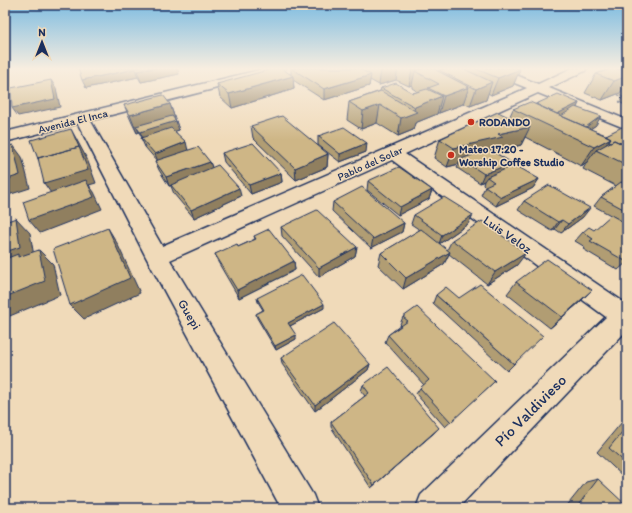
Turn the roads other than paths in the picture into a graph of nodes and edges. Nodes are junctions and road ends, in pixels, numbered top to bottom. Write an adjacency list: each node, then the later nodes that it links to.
1 (151, 92): 7 (street, Avenida El Inca)
2 (185, 92): 5 (street, Avenida El Inca)
3 (530, 92): 9 (street, Pablo del Solar)
4 (548, 92): 6 (street)
5 (82, 118): 8 (street, Avenida El Inca); 10 (street, Guepi)
6 (627, 125)
7 (5, 128)
8 (5, 137)
9 (393, 153): 10 (street, Pablo del Solar); 11 (street, Luis Veloz)
10 (157, 257): 12 (street, Guepi)
11 (625, 314): 13 (street, Pío Valdivieso)
12 (300, 508)
13 (434, 508)

